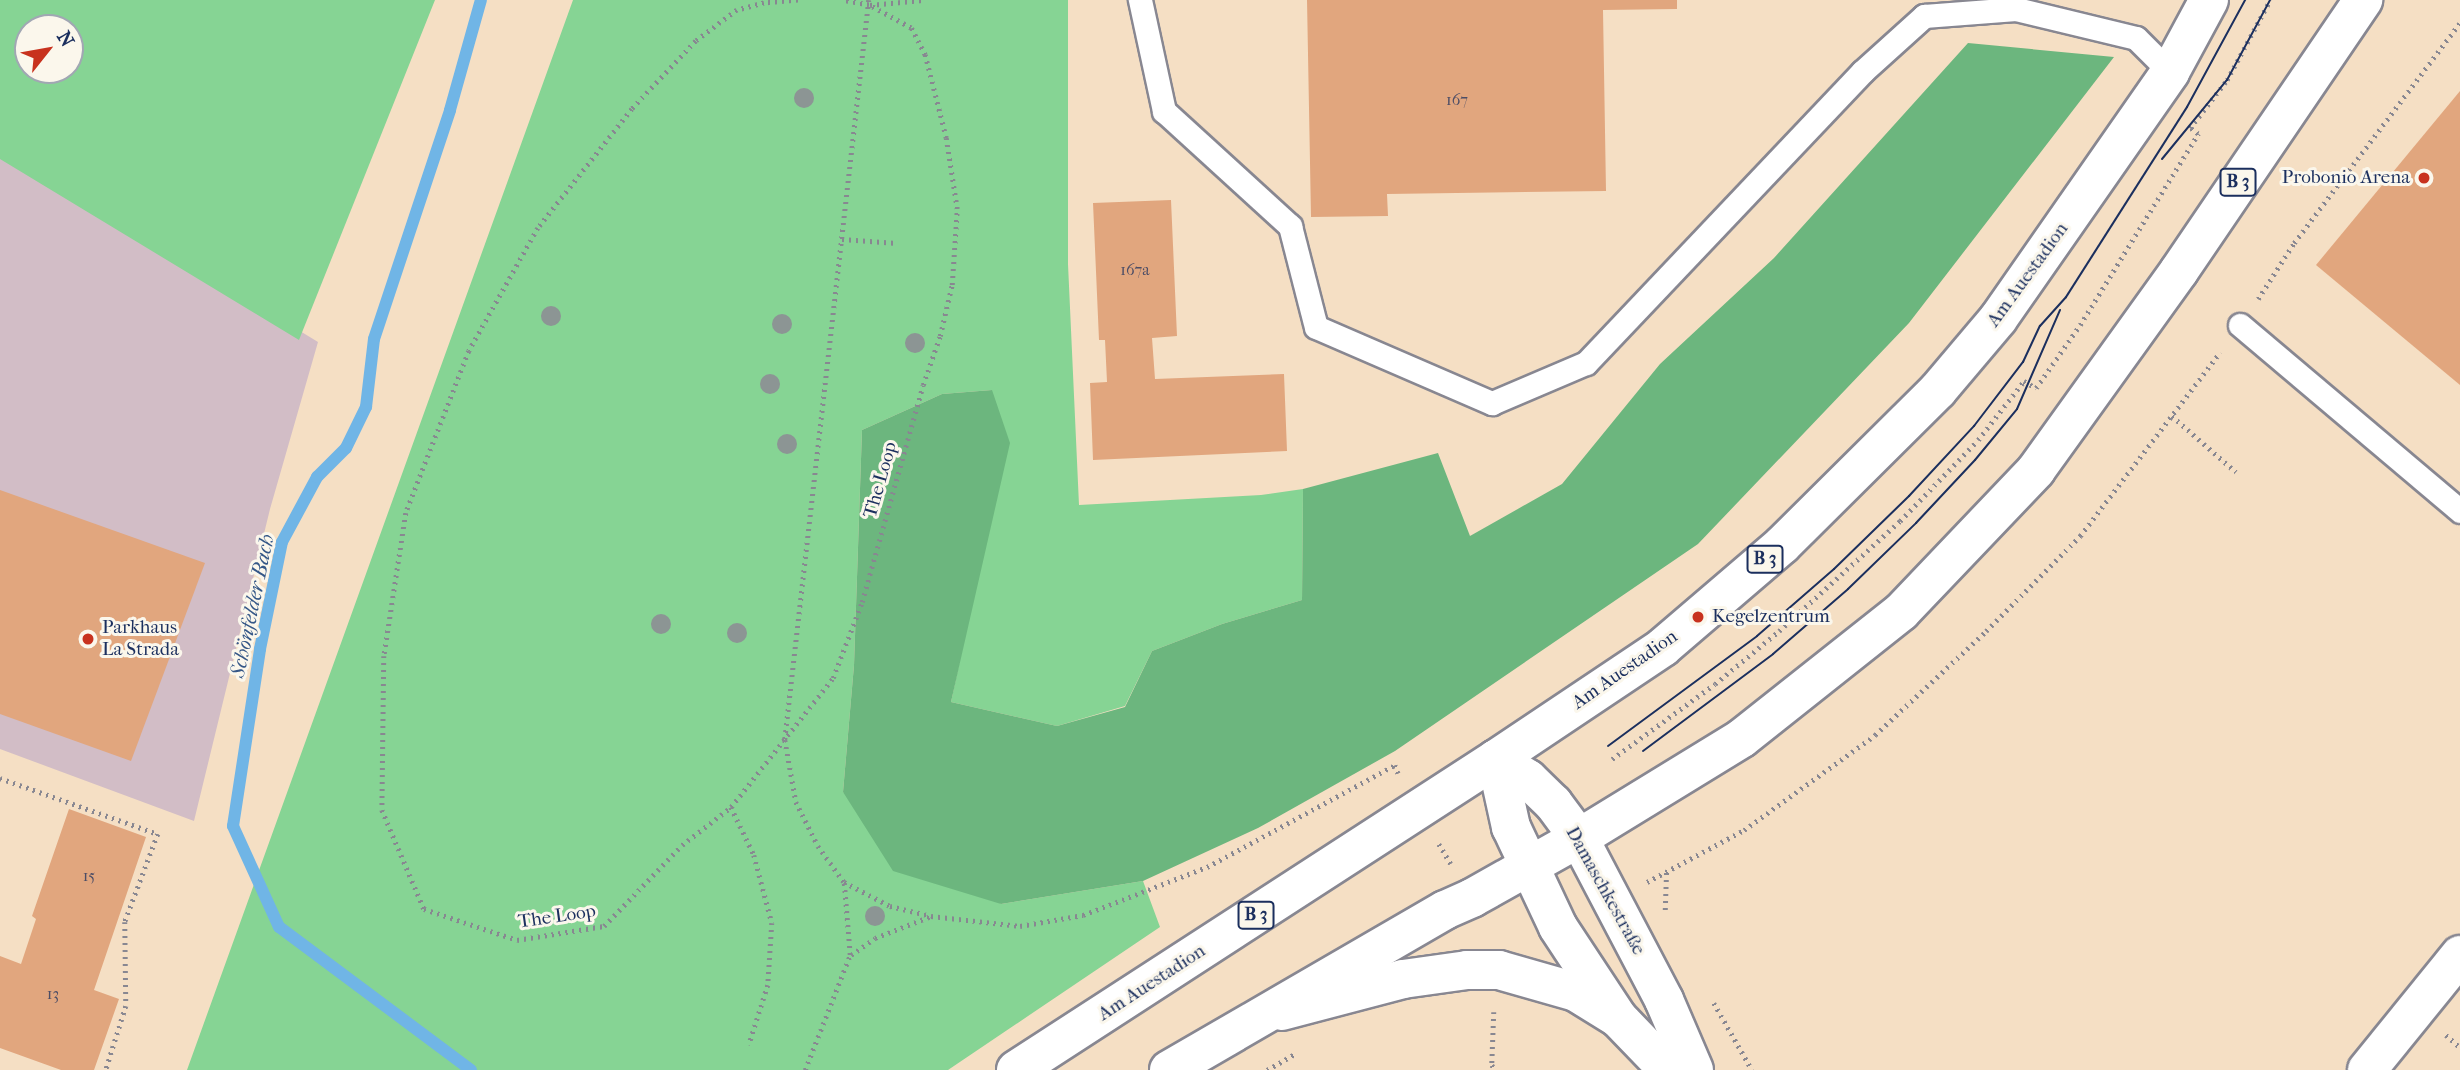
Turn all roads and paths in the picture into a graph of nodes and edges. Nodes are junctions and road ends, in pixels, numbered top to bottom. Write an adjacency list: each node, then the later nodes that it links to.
1 (798, 0): 22 (path, The Loop)
2 (841, 0): 8 (path, The Loop)
3 (923, 0): 8 (path)
4 (1140, 0): 10 (lane)
5 (2209, 0): 10 (main road, Am Auestadion / B 3)
6 (2270, 0): 19 (path)
7 (2363, 0): 23 (main road, B 3)
8 (869, 2): 11 (path); 17 (path, The Loop)
9 (2460, 23): 13 (path)
10 (2170, 72): 18 (main road, Am Auestadion / B 3)
11 (842, 239): 12 (path); 17 (path)
12 (897, 243)
13 (2240, 325): 14 (path); 16 (lane)
14 (2172, 416): 15 (path); 25 (path)
15 (2236, 472)
16 (2460, 511)
17 (785, 740): 22 (path, The Loop); 26 (path)
18 (1496, 759): 23 (main road, Damaschkestraße); 24 (main road); 36 (main road, Am Auestadion / B 3)
19 (1612, 759)
20 (1395, 765): 27 (path)
21 (0, 778): 34 (path)
22 (731, 807): 33 (path)
23 (1579, 838): 24 (main road, B 3); 40 (main road, Damaschkestraße)
24 (1528, 867): 31 (main road, B 3); 32 (main road)
25 (1666, 872)
26 (844, 882): 27 (path); 28 (path)
27 (931, 916): 28 (path)
28 (850, 955): 35 (path)
29 (2460, 955): 41 (main road)
30 (1496, 985): 31 (main road, B 3); 32 (main road); 38 (path)
31 (1255, 1018): 37 (main road, B 3)
32 (1619, 1018): 39 (main road)
33 (749, 1045)
34 (106, 1070)
35 (805, 1070)
36 (1016, 1070)
37 (1169, 1070)
38 (1495, 1070)
39 (1668, 1070)
40 (1694, 1070)
41 (2367, 1070)

